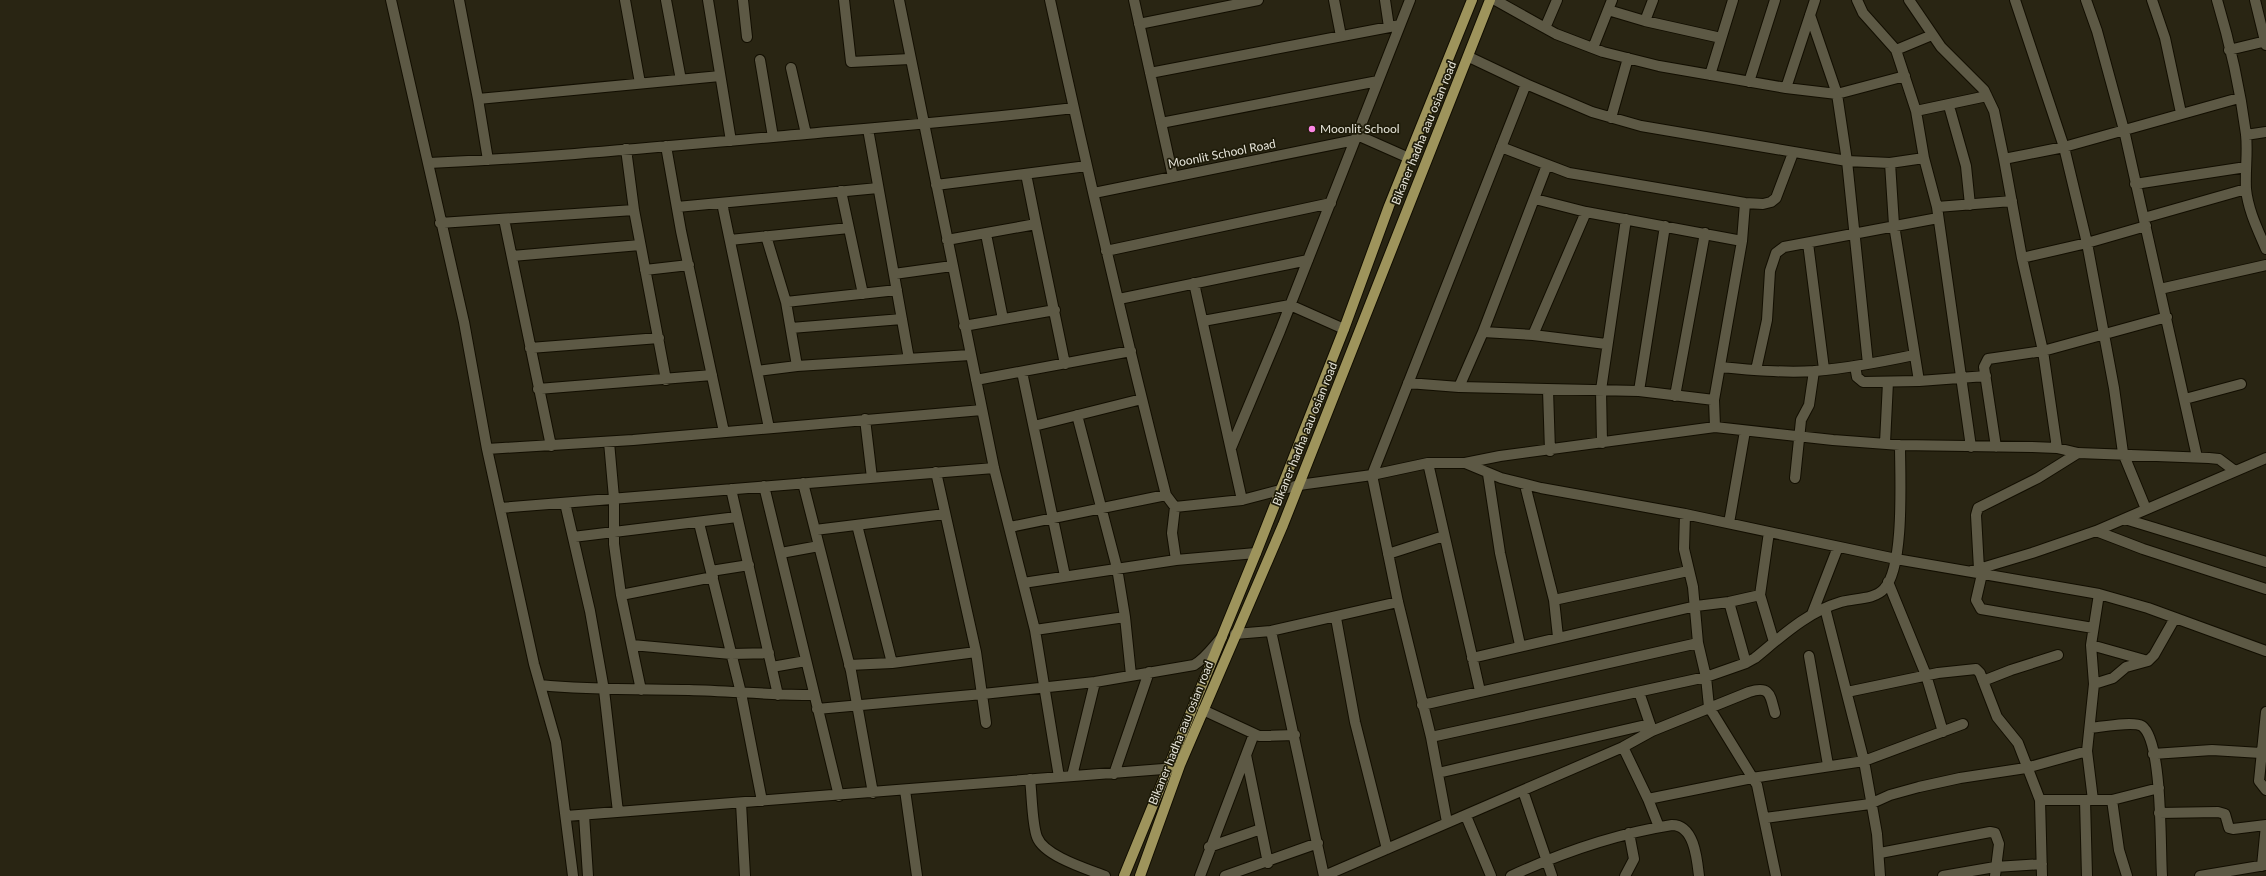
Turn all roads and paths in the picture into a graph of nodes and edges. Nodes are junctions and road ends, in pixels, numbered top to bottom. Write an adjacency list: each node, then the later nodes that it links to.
1 (391, 0): 90 (street)
2 (459, 0): 64 (street)
3 (625, 0): 58 (street)
4 (666, 0): 55 (street)
5 (708, 0): 53 (street)
6 (743, 0): 40 (street)
7 (844, 0): 48 (street)
8 (899, 0): 48 (street)
9 (1050, 0): 66 (street)
10 (1134, 0): 34 (street)
11 (1258, 0): 34 (street)
12 (1334, 0): 39 (street)
13 (1385, 0): 36 (street)
14 (1410, 0): 35 (street)
15 (1472, 0): 85 (main road, Bikaner hadha aau osian road)
16 (1490, 0): 46 (main road, Bikaner hadha aau osian road)
17 (1495, 0): 37 (street)
18 (1557, 0): 37 (street)
19 (1612, 0): 31 (street)
20 (1653, 0): 33 (street)
21 (1733, 0): 41 (street)
22 (1775, 0): 57 (street)
23 (1814, 0): 32 (street)
24 (1857, 0): 44 (street)
25 (1909, 0): 38 (street)
26 (2015, 0): 82 (street)
27 (2086, 0): 73 (street)
28 (2152, 0): 68 (street)
29 (2217, 0): 45 (street)
30 (2255, 0): 42 (street)
31 (1608, 10): 33 (street); 43 (street)
32 (1810, 15): 60 (street); 61 (street)
33 (1644, 21): 41 (street)
34 (1139, 24): 51 (street)
35 (1400, 25): 36 (street); 56 (street)
36 (1389, 27): 39 (street)
37 (1545, 28): 43 (street)
38 (1932, 35): 44 (street); 62 (street)
39 (1341, 36): 51 (street)
40 (747, 37)
41 (1721, 38): 52 (street)
42 (2266, 42): 45 (street)
43 (1593, 48): 47 (street)
44 (1896, 50): 54 (street)
45 (2229, 50): 63 (street)
46 (1469, 57): 59 (street); 229 (main road, Bikaner hadha aau osian road)
47 (1628, 58): 52 (street); 69 (street)
48 (910, 59): 71 (street)
49 (760, 60): 77 (street)
50 (791, 68): 75 (street)
51 (1150, 73): 70 (street)
52 (1710, 75): 57 (street)
53 (720, 76): 55 (street); 79 (street)
54 (1905, 76): 61 (street); 67 (street)
55 (681, 80): 58 (street)
56 (1378, 81): 70 (street); 78 (street)
57 (1749, 82): 60 (street)
58 (640, 84): 64 (street)
59 (1526, 84): 69 (street); 81 (street)
60 (1786, 88): 61 (street)
61 (1837, 94): 89 (street)
62 (1987, 96): 65 (street); 87 (street)
63 (2239, 98): 68 (street); 76 (street)
64 (478, 99): 88 (street)
65 (1949, 106): 67 (street); 108 (street)
66 (1074, 108): 71 (street); 93 (street)
67 (1916, 111): 86 (street)
68 (2181, 113): 73 (street)
69 (1611, 118): 84 (street)
70 (1161, 123): 96 (street)
71 (924, 124): 72 (street); 98 (street)
72 (868, 129): 75 (street); 99 (street)
73 (2124, 130): 82 (street); 97 (street)
74 (2266, 132): 76 (street)
75 (806, 134): 77 (street)
76 (2246, 135): 94 (street)
77 (773, 137): 79 (street)
78 (1356, 138): 85 (street); 96 (street, Moonlit School Road); 105 (street)
79 (731, 141): 80 (street)
80 (666, 146): 83 (street); 109 (street)
81 (1501, 147): 92 (street); 184 (street)
82 (2064, 147): 87 (street); 130 (street)
83 (626, 149): 88 (street); 110 (street)
84 (1793, 153): 89 (street); 107 (street)
85 (1409, 158): 156 (main road, Bikaner hadha aau osian road)
86 (1924, 158): 91 (street); 112 (street)
87 (2004, 159): 104 (street)
88 (488, 160): 90 (street)
89 (1847, 161): 91 (street); 121 (street)
90 (429, 163): 116 (street)
91 (1890, 163): 118 (street)
92 (1547, 165): 103 (street); 107 (street)
93 (1088, 166): 95 (street); 102 (street)
94 (2246, 167): 97 (street); 100 (street)
95 (1026, 174): 98 (street); 117 (street)
96 (1173, 177): 102 (street, Moonlit School Road)
97 (2135, 184): 115 (street)
98 (936, 185): 127 (street)
99 (878, 188): 101 (street); 141 (street)
100 (2246, 189): 115 (street); 122 (street)
101 (841, 191): 106 (street); 120 (street)
102 (1094, 193): 133 (street)
103 (1535, 199): 111 (street); 157 (street)
104 (2012, 201): 108 (street); 135 (street)
105 (1331, 202): 133 (street); 136 (street)
106 (722, 203): 109 (street); 126 (street)
107 (1745, 203): 128 (street)
108 (1970, 205): 112 (street)
109 (677, 207): 137 (street)
110 (634, 210): 113 (street); 131 (street)
111 (1586, 212): 114 (street); 159 (street)
112 (1937, 213): 118 (street); 179 (street)
113 (504, 219): 116 (street); 134 (street)
114 (1626, 219): 119 (street); 161 (street)
115 (2145, 222): 130 (street); 144 (street)
116 (440, 223): 213 (street)
117 (1036, 224): 124 (street); 149 (street)
118 (1894, 225): 121 (street); 166 (street)
119 (1665, 226): 123 (street); 190 (street)
120 (849, 228): 125 (street); 145 (street)
121 (1855, 232): 129 (street); 169 (street)
122 (2262, 232): 132 (street)
123 (1705, 233): 128 (street); 191 (street)
124 (986, 234): 127 (street); 152 (street)
125 (766, 236): 126 (street); 147 (street)
126 (730, 240): 175 (street)
127 (947, 240): 139 (street)
128 (1742, 241): 172 (street)
129 (1808, 243): 173 (street); 174 (street)
130 (2087, 243): 135 (street); 158 (street)
131 (640, 245): 134 (street); 140 (street)
132 (2266, 249)
133 (1106, 251): 146 (street)
134 (512, 256): 162 (street)
135 (2022, 258): 164 (street)
136 (1308, 260): 142 (street); 148 (street)
137 (689, 265): 140 (street); 177 (street)
138 (2266, 265): 144 (street)
139 (952, 266): 141 (street); 154 (street)
140 (645, 270): 160 (street)
141 (894, 274): 143 (street)
142 (1194, 283): 146 (street); 153 (street)
143 (897, 290): 145 (street); 151 (street)
144 (2160, 290): 150 (street)
145 (862, 294): 147 (street)
146 (1119, 299): 163 (street)
147 (786, 302): 155 (street)
148 (1290, 306): 153 (street); 156 (street); 211 (street)
149 (1055, 310): 152 (street); 168 (street)
150 (2167, 317): 158 (street); 193 (street)
151 (902, 319): 155 (street); 167 (street)
152 (1003, 320): 154 (street)
153 (1203, 321): 211 (street)
154 (964, 326): 165 (street)
155 (790, 328): 170 (street)
156 (1344, 329): 233 (main road, Bikaner hadha aau osian road)
157 (1483, 332): 159 (street); 186 (street)
158 (2105, 334): 164 (street); 216 (street)
159 (1533, 335): 161 (street)
160 (658, 338): 162 (street); 180 (street)
161 (1606, 344): 189 (street)
162 (530, 348): 187 (street)
163 (1131, 351): 168 (street); 192 (street)
164 (2043, 351): 178 (street); 212 (street)
165 (970, 355): 167 (street); 181 (street)
166 (1914, 355): 169 (street); 182 (street)
167 (909, 360): 170 (street)
168 (1065, 364): 176 (street)
169 (1868, 364): 171 (street)
170 (797, 366): 175 (street)
171 (1855, 366): 174 (street); 183 (street)
172 (1720, 367): 173 (street); 194 (street)
173 (1756, 370): 174 (street)
174 (1819, 370): 203 (street)
175 (757, 371): 200 (street)
176 (1022, 372): 181 (street); 198 (street)
177 (712, 375): 180 (street); 202 (street)
178 (1986, 376): 179 (street); 210 (street)
179 (1961, 379): 182 (street); 209 (street)
180 (666, 380): 187 (street)
181 (976, 380): 195 (street)
182 (1919, 381): 183 (street)
183 (1888, 382): 205 (street)
184 (1408, 383): 186 (street); 225 (street)
185 (2241, 384): 193 (street)
186 (1458, 387): 188 (street)
187 (538, 389): 208 (street)
188 (1548, 390): 189 (street); 214 (street)
189 (1601, 390): 190 (street); 206 (street)
190 (1639, 391): 191 (street)
191 (1675, 396): 194 (street)
192 (1142, 399): 196 (street); 234 (street)
193 (2185, 399): 217 (street)
194 (1714, 400): 199 (street)
195 (982, 410): 197 (street); 221 (street)
196 (1077, 415): 198 (street); 240 (street)
197 (865, 419): 200 (street); 226 (street)
198 (1034, 426): 245 (street)
199 (1715, 427): 201 (street); 206 (street)
200 (769, 428): 202 (street)
201 (1746, 431): 203 (street); 248 (street)
202 (724, 432): 204 (street)
203 (1799, 436): 205 (street); 227 (street)
204 (608, 442): 208 (street); 235 (street)
205 (1885, 442): 207 (street)
206 (1602, 443): 214 (street)
207 (1900, 445): 209 (street); 262 (street)
208 (551, 446): 213 (street)
209 (1971, 447): 210 (street)
210 (1996, 447): 212 (street)
211 (1231, 448): 236 (street)
212 (2057, 448): 215 (street)
213 (487, 449): 239 (street)
214 (1550, 451): 220 (street)
215 (2078, 453): 216 (street); 268 (street)
216 (2123, 453): 217 (street); 241 (street)
217 (2197, 458): 222 (street)
218 (2266, 458): 222 (street)
219 (1428, 463): 220 (street); 225 (street); 255 (street)
220 (1465, 463): 224 (street)
221 (994, 468): 223 (street); 250 (street)
222 (2235, 471): 241 (street)
223 (936, 472): 226 (street); 242 (street)
224 (1488, 474): 230 (street); 295 (street)
225 (1372, 475): 229 (street); 261 (street)
226 (872, 478): 228 (street)
227 (1794, 478)
228 (803, 483): 231 (street); 251 (street)
229 (1299, 485): 233 (street); 289 (main road, Bikaner hadha aau osian road)
230 (1526, 485): 243 (street); 277 (street)
231 (764, 486): 232 (street); 259 (street)
232 (731, 489): 235 (street); 244 (street)
233 (1280, 490): 236 (street); 260 (main road, Bikaner hadha aau osian road)
234 (1166, 495): 238 (street); 240 (street)
235 (614, 498): 237 (street); 254 (street)
236 (1242, 500): 238 (street)
237 (564, 503): 239 (street); 256 (street)
238 (1175, 507): 263 (street)
239 (500, 508): 317 (street)
240 (1103, 508): 245 (street); 266 (street)
241 (2146, 509): 246 (street)
242 (945, 514): 249 (street); 298 (street)
243 (1685, 514): 248 (street); 267 (street)
244 (737, 517): 247 (street); 265 (street)
245 (1052, 519): 250 (street); 270 (street)
246 (2125, 519): 252 (street); 264 (street)
247 (699, 523): 254 (street); 269 (street)
248 (1729, 524): 253 (street)
249 (857, 525): 251 (street); 306 (street)
250 (1010, 527): 272 (street)
251 (815, 530): 257 (street)
252 (2096, 531): 268 (street); 273 (street)
253 (1769, 532): 258 (street); 276 (street)
254 (614, 533): 256 (street); 275 (street)
255 (1444, 536): 261 (street); 303 (street)
256 (573, 537): 319 (street)
257 (819, 546): 259 (street); 308 (street)
258 (1838, 547): 262 (street); 282 (street)
259 (781, 553): 304 (street)
260 (1256, 553): 263 (street); 290 (main road, Bikaner hadha aau osian road)
261 (1388, 554): 278 (street)
262 (1896, 559): 268 (street); 271 (street)
263 (1176, 560): 266 (street)
264 (2266, 562)
265 (749, 565): 269 (street); 299 (street)
266 (1117, 568): 270 (street); 283 (street)
267 (1688, 571): 277 (street); 280 (street)
268 (1977, 572): 274 (street); 286 (street)
269 (712, 574): 275 (street); 300 (street)
270 (1065, 576): 272 (street)
271 (1888, 582): 281 (street); 312 (street)
272 (1023, 583): 287 (street)
273 (2266, 589)
274 (2099, 594): 285 (street); 286 (street)
275 (621, 595): 294 (street)
276 (1760, 595): 279 (street); 292 (street)
277 (1554, 600): 291 (street)
278 (1398, 602): 284 (street); 329 (street)
279 (1729, 602): 280 (street); 307 (street)
280 (1696, 606): 291 (street); 293 (street)
281 (1825, 608): 282 (street); 323 (street)
282 (1812, 614): 292 (street)
283 (1125, 616): 287 (street); 311 (street)
284 (1336, 618): 288 (street); 384 (street)
285 (2175, 618): 297 (street); 305 (street)
286 (2093, 628): 296 (street)
287 (1035, 630): 318 (street)
288 (1272, 632): 289 (street); 341 (street)
289 (1235, 634): 332 (main road, Bikaner hadha aau osian road)
290 (1222, 637): 310 (street); 350 (main road, Bikaner hadha aau osian road)
291 (1558, 637): 295 (street)
292 (1774, 642): 307 (street)
293 (1698, 643): 313 (street); 321 (street)
294 (632, 645): 300 (street); 320 (street)
295 (1520, 645): 303 (street)
296 (2091, 645): 305 (street); 316 (street)
297 (2266, 651)
298 (976, 652): 306 (street); 325 (street)
299 (769, 653): 300 (street); 309 (street)
300 (731, 654): 324 (street)
301 (2058, 655): 314 (street)
302 (1808, 656): 349 (street)
303 (1472, 658): 321 (street)
304 (806, 661): 309 (street); 327 (street)
305 (2148, 661): 316 (street)
306 (892, 663): 308 (street)
307 (1746, 663): 313 (street)
308 (849, 665): 328 (street)
309 (772, 667): 326 (street)
310 (1149, 672): 311 (street); 354 (street)
311 (1131, 675): 315 (street)
312 (1926, 675): 314 (street); 323 (street); 339 (street)
313 (1706, 677): 322 (street); 330 (street)
314 (1983, 681): 352 (street)
315 (1095, 682): 318 (street); 355 (street)
316 (2094, 684): 338 (street)
317 (546, 685): 319 (street); 374 (street)
318 (1045, 687): 325 (street); 356 (street)
319 (604, 690): 320 (street); 372 (street)
320 (641, 690): 324 (street)
321 (1480, 691): 329 (street)
322 (1639, 692): 337 (street); 342 (street)
323 (1847, 692): 348 (street)
324 (741, 693): 326 (street); 369 (street)
325 (984, 694): 328 (street); 335 (street)
326 (778, 695): 327 (street)
327 (813, 695): 331 (street)
328 (857, 704): 331 (street); 363 (street)
329 (1422, 705): 342 (street)
330 (1709, 707): 334 (street); 337 (street); 357 (street)
331 (817, 709): 364 (street)
332 (1203, 710): 340 (street); 351 (main road, Bikaner hadha aau osian road)
333 (2266, 712): 345 (street)
334 (1775, 713)
335 (986, 723)
336 (1963, 724): 339 (street)
337 (1651, 728): 343 (street); 353 (street)
338 (2090, 728): 344 (street); 346 (street)
339 (1943, 732): 348 (street)
340 (1254, 734): 341 (street); 347 (street)
341 (1294, 735): 382 (street)
342 (1431, 737): 353 (street)
343 (1623, 747): 362 (street); 365 (street)
344 (2087, 751): 352 (street); 367 (street)
345 (2261, 753): 346 (street); 361 (street)
346 (2153, 754): 359 (street)
347 (1246, 755): 380 (street); 383 (street)
348 (1864, 761): 349 (street); 371 (street)
349 (1828, 765): 357 (street)
350 (1168, 768): 351 (street); 354 (street); 397 (main road, Bikaner hadha aau osian road)
351 (1179, 768): 398 (main road, Bikaner hadha aau osian road)
352 (2026, 768): 366 (street); 371 (street)
353 (1438, 773): 377 (street)
354 (1114, 774): 355 (street)
355 (1072, 776): 356 (street)
356 (1060, 777): 358 (street)
357 (1752, 778): 365 (street); 376 (street)
358 (1030, 780): 360 (street); 396 (street)
359 (2160, 788): 368 (street); 373 (street)
360 (905, 790): 363 (street); 395 (street)
361 (2266, 790)
362 (1522, 791): 375 (street); 386 (street)
363 (873, 793): 364 (street)
364 (839, 796): 369 (street)
365 (1648, 799): 379 (street)
366 (2040, 800): 367 (street); 388 (street)
367 (2089, 800): 368 (street); 411 (street)
368 (2112, 800): 412 (street)
369 (762, 801): 370 (street)
370 (741, 803): 372 (street); 394 (street)
371 (1870, 804): 376 (street); 385 (street)
372 (618, 812): 374 (street)
373 (2160, 813): 378 (street); 413 (street)
374 (575, 816): 392 (street); 393 (street)
375 (1466, 816): 377 (street); 402 (street)
376 (1765, 818): 407 (street)
377 (1447, 822): 384 (street)
378 (2266, 825): 389 (street)
379 (1658, 827): 381 (street); 406 (street)
380 (1261, 829): 383 (street); 387 (street)
381 (1629, 833): 386 (street); 405 (street)
382 (1318, 843): 387 (street); 401 (street)
383 (1209, 847): 399 (street)
384 (1387, 849): 401 (street)
385 (1880, 854): 390 (street); 408 (street)
386 (1546, 860): 403 (street); 404 (street)
387 (1268, 863): 400 (street)
388 (2042, 864): 390 (street); 410 (street)
389 (2264, 866): 391 (street)
390 (1995, 872): 409 (street)
391 (2242, 873): 414 (street)
392 (573, 876)
393 (588, 876)
394 (745, 876)
395 (916, 876)
396 (1105, 876)
397 (1124, 876)
398 (1140, 876)
399 (1200, 876)
400 (1226, 876)
401 (1324, 876)
402 (1491, 876)
403 (1511, 876)
404 (1552, 876)
405 (1625, 876)
406 (1699, 876)
407 (1776, 876)
408 (1880, 876)
409 (1943, 876)
410 (2042, 876)
411 (2087, 876)
412 (2127, 876)
413 (2162, 876)
414 (2200, 876)

